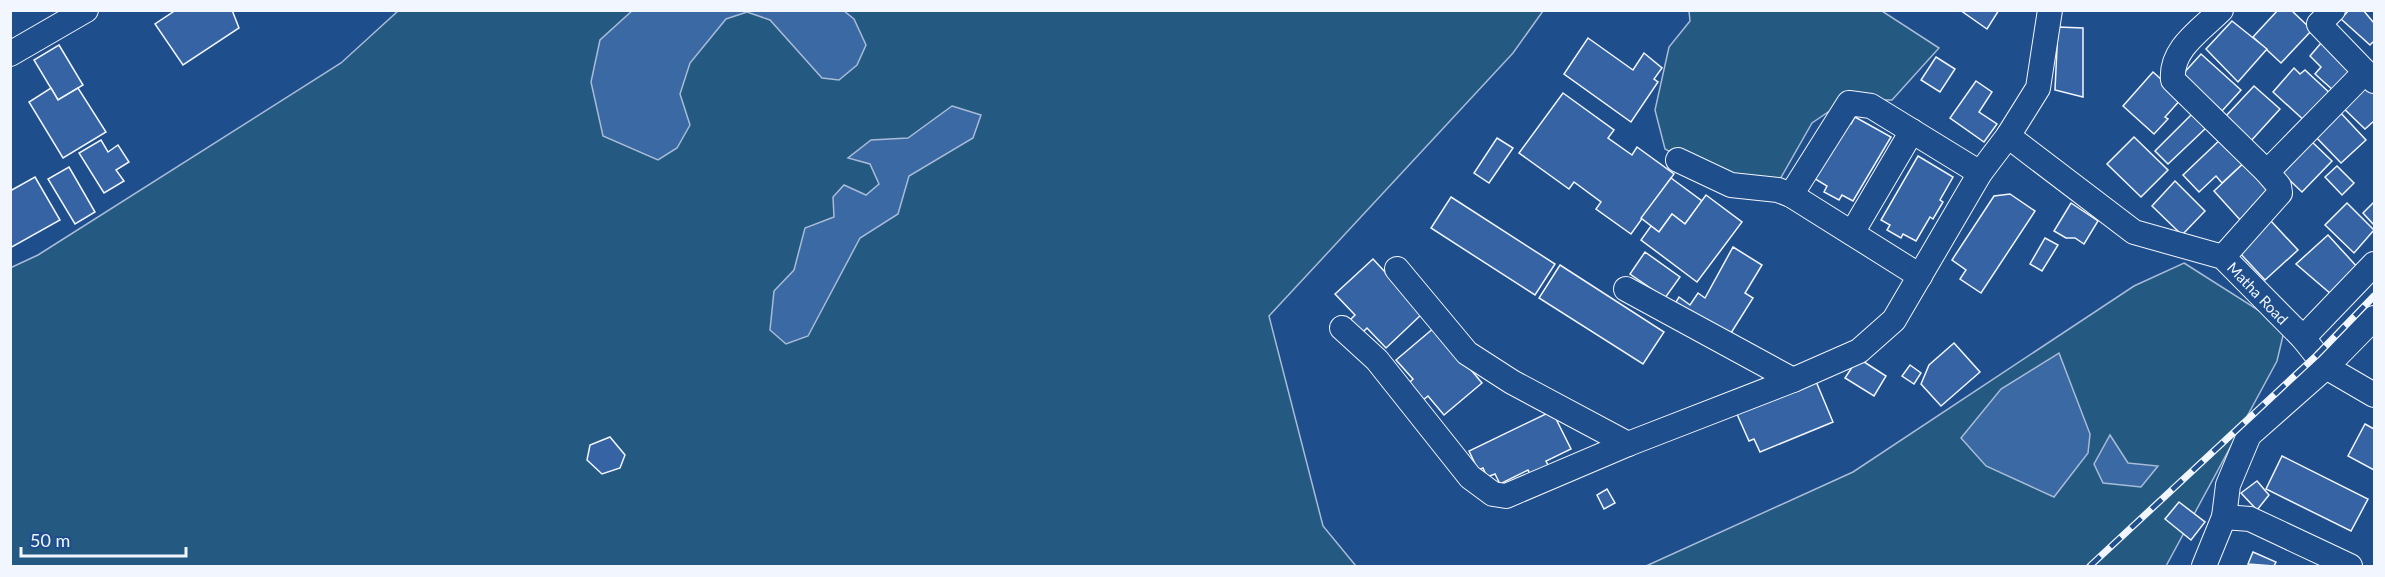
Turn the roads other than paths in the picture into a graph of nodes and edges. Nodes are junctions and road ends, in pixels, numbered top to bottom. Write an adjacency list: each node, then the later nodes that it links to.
1 (86, 10): 5 (street)
2 (2050, 10): 8 (street)
3 (2221, 10): 10 (street)
4 (2321, 15): 6 (street)
5 (10, 54)
6 (2370, 76): 10 (street)
7 (1912, 131): 11 (street); 12 (street); 13 (street)
8 (2008, 136): 11 (street); 14 (street, Matha Road)
9 (1678, 160): 12 (street)
10 (2267, 172): 14 (street)
11 (1980, 173): 17 (street)
12 (1791, 195): 13 (street)
13 (1852, 233): 17 (street)
14 (2223, 256): 21 (street, Matha Road)
15 (2374, 264): 21 (street)
16 (1397, 269): 25 (street)
17 (1920, 276): 23 (street)
18 (1626, 289): 23 (street)
19 (2374, 318): 22 (street)
20 (1342, 328): 25 (street)
21 (2302, 338): 22 (street, Matha Road)
22 (2326, 367): 24 (street, Matha Road); 26 (street)
23 (1793, 380): 25 (street)
24 (2374, 395)
25 (1628, 444)
26 (2224, 517): 27 (street); 28 (street)
27 (2204, 567)
28 (2350, 567)

